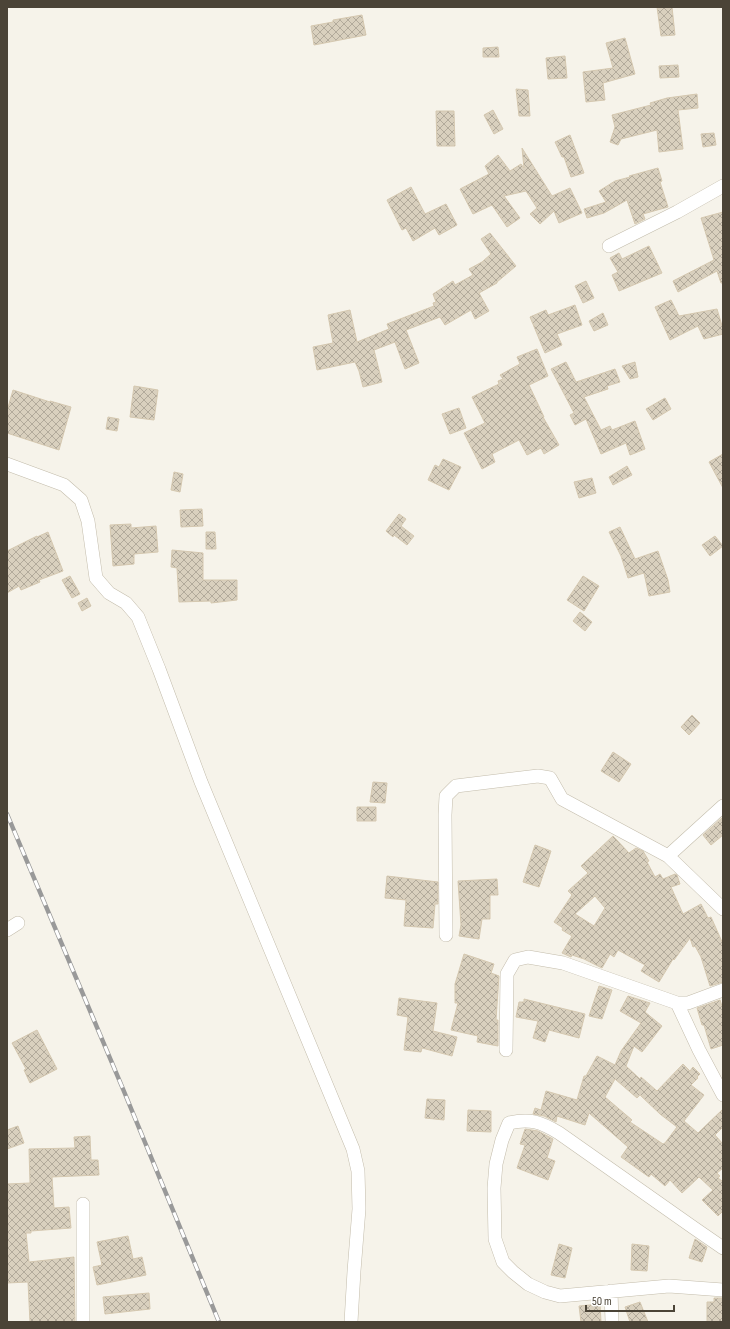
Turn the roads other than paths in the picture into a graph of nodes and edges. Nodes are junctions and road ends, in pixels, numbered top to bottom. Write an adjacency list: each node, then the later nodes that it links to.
1 (723, 186): 2 (street)
2 (609, 246)
3 (7, 464): 19 (street)
4 (723, 806): 5 (street)
5 (668, 856): 6 (street); 9 (street)
6 (723, 909)
7 (18, 923): 8 (street)
8 (7, 930)
9 (446, 935)
10 (723, 990): 11 (street)
11 (677, 1003): 12 (street); 13 (street)
12 (506, 1050)
13 (723, 1096)
14 (83, 1204): 18 (street)
15 (723, 1248): 17 (street)
16 (723, 1290): 17 (street)
17 (611, 1291): 20 (street)
18 (83, 1322)
19 (351, 1322)
20 (612, 1322)

